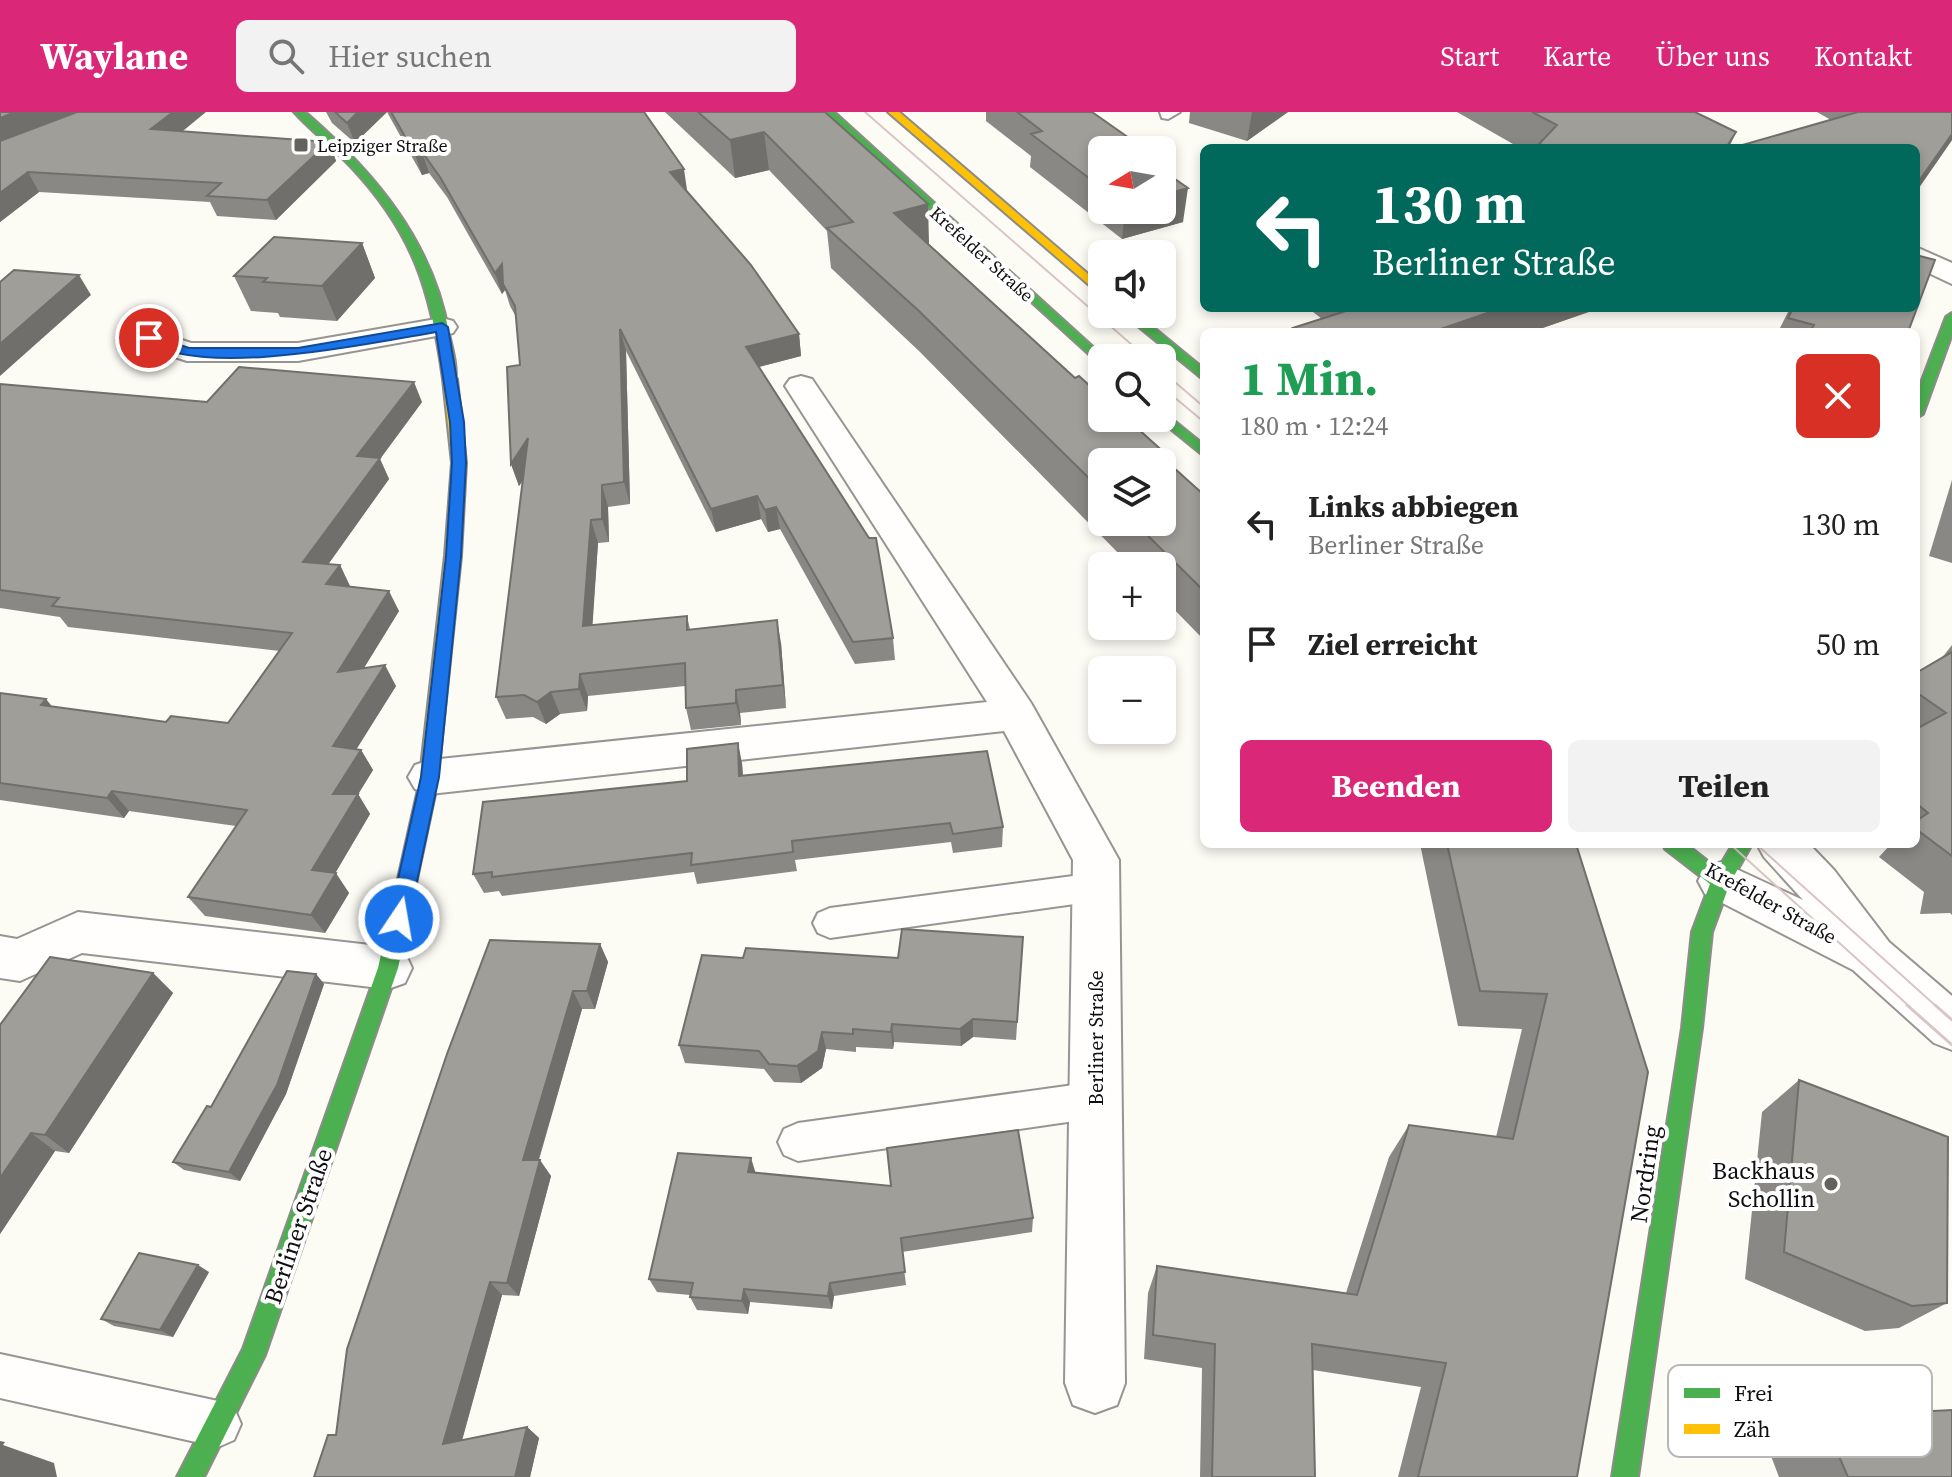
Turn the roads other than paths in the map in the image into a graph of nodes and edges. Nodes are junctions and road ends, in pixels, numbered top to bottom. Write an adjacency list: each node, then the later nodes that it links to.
1 (299, 112): 8 (main road, Berliner Straße)
2 (828, 112): 11 (main road, Krefelder Straße)
3 (893, 112): 6 (main road)
4 (1920, 258): 5 (street)
5 (1952, 275)
6 (1088, 280)
7 (1952, 317): 14 (main road)
8 (442, 327): 10 (street); 18 (main road, Berliner Straße)
9 (1146, 328): 12 (main road)
10 (149, 338)
11 (1088, 349)
12 (1200, 373)
13 (801, 386): 17 (street, Berliner Straße)
14 (1920, 403)
15 (1176, 427): 16 (main road)
16 (1200, 448)
17 (1016, 714): 18 (street); 22 (street, Berliner Straße)
18 (430, 777): 26 (main road, Berliner Straße)
19 (1685, 848): 21 (main road, Krefelder Straße)
20 (1784, 848): 24 (street, Krefelder Straße)
21 (1732, 862): 24 (street, Krefelder Straße); 34 (main road, Nordring)
22 (1096, 887): 23 (lane); 28 (street, Berliner Straße)
23 (830, 923)
24 (1872, 957): 27 (street, Krefelder Straße)
25 (7, 968): 26 (street)
26 (388, 968): 32 (main road, Berliner Straße)
27 (1952, 1027)
28 (1095, 1100): 29 (lane); 31 (street, Berliner Straße)
29 (798, 1142)
30 (0, 1376): 32 (lane)
31 (1095, 1383)
32 (218, 1424): 33 (main road, Berliner Straße)
33 (190, 1477)
34 (1625, 1477)

